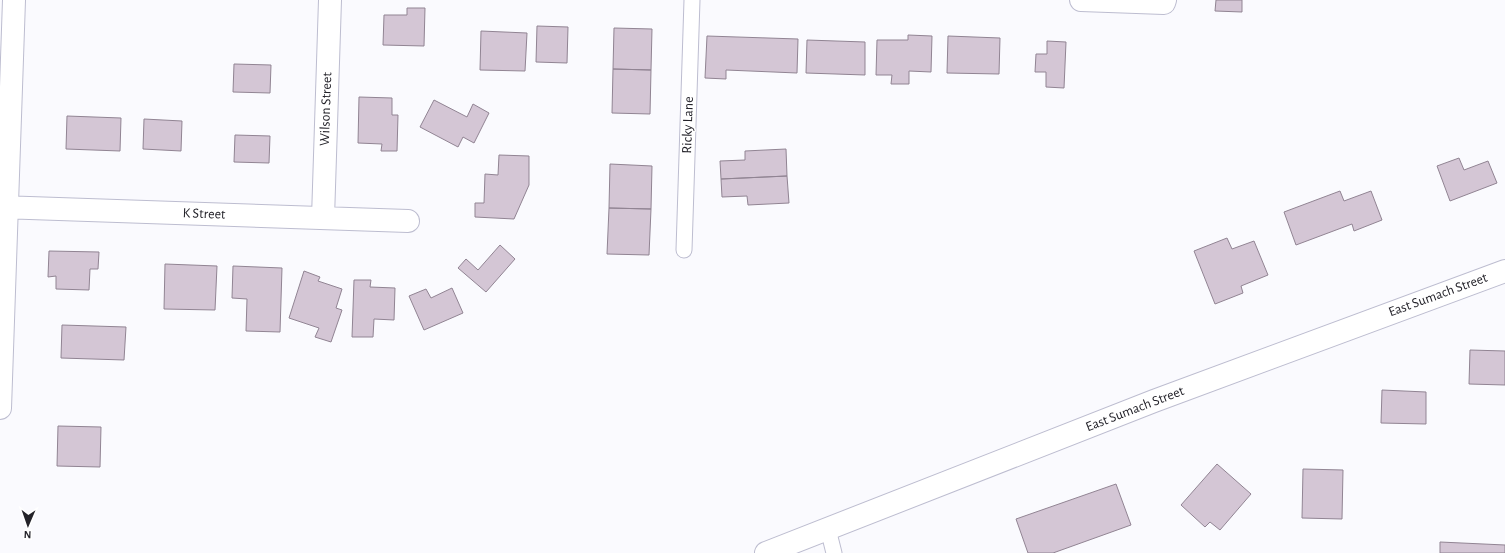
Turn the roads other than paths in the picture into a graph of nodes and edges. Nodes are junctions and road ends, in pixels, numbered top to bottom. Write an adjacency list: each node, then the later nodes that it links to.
1 (14, 0): 6 (street)
2 (330, 0): 7 (street, Wilson Street)
3 (692, 0): 9 (lane, Ricky Lane)
4 (1081, 0): 5 (street)
5 (1164, 2)
6 (4, 207): 7 (street, K Street); 11 (street)
7 (323, 218): 8 (street, K Street)
8 (408, 221)
9 (684, 250)
10 (1505, 271): 12 (street, East Sumach Street)
11 (0, 408)
12 (828, 529): 13 (street, East Sumach Street); 14 (lane)
13 (766, 553)
14 (834, 553)

